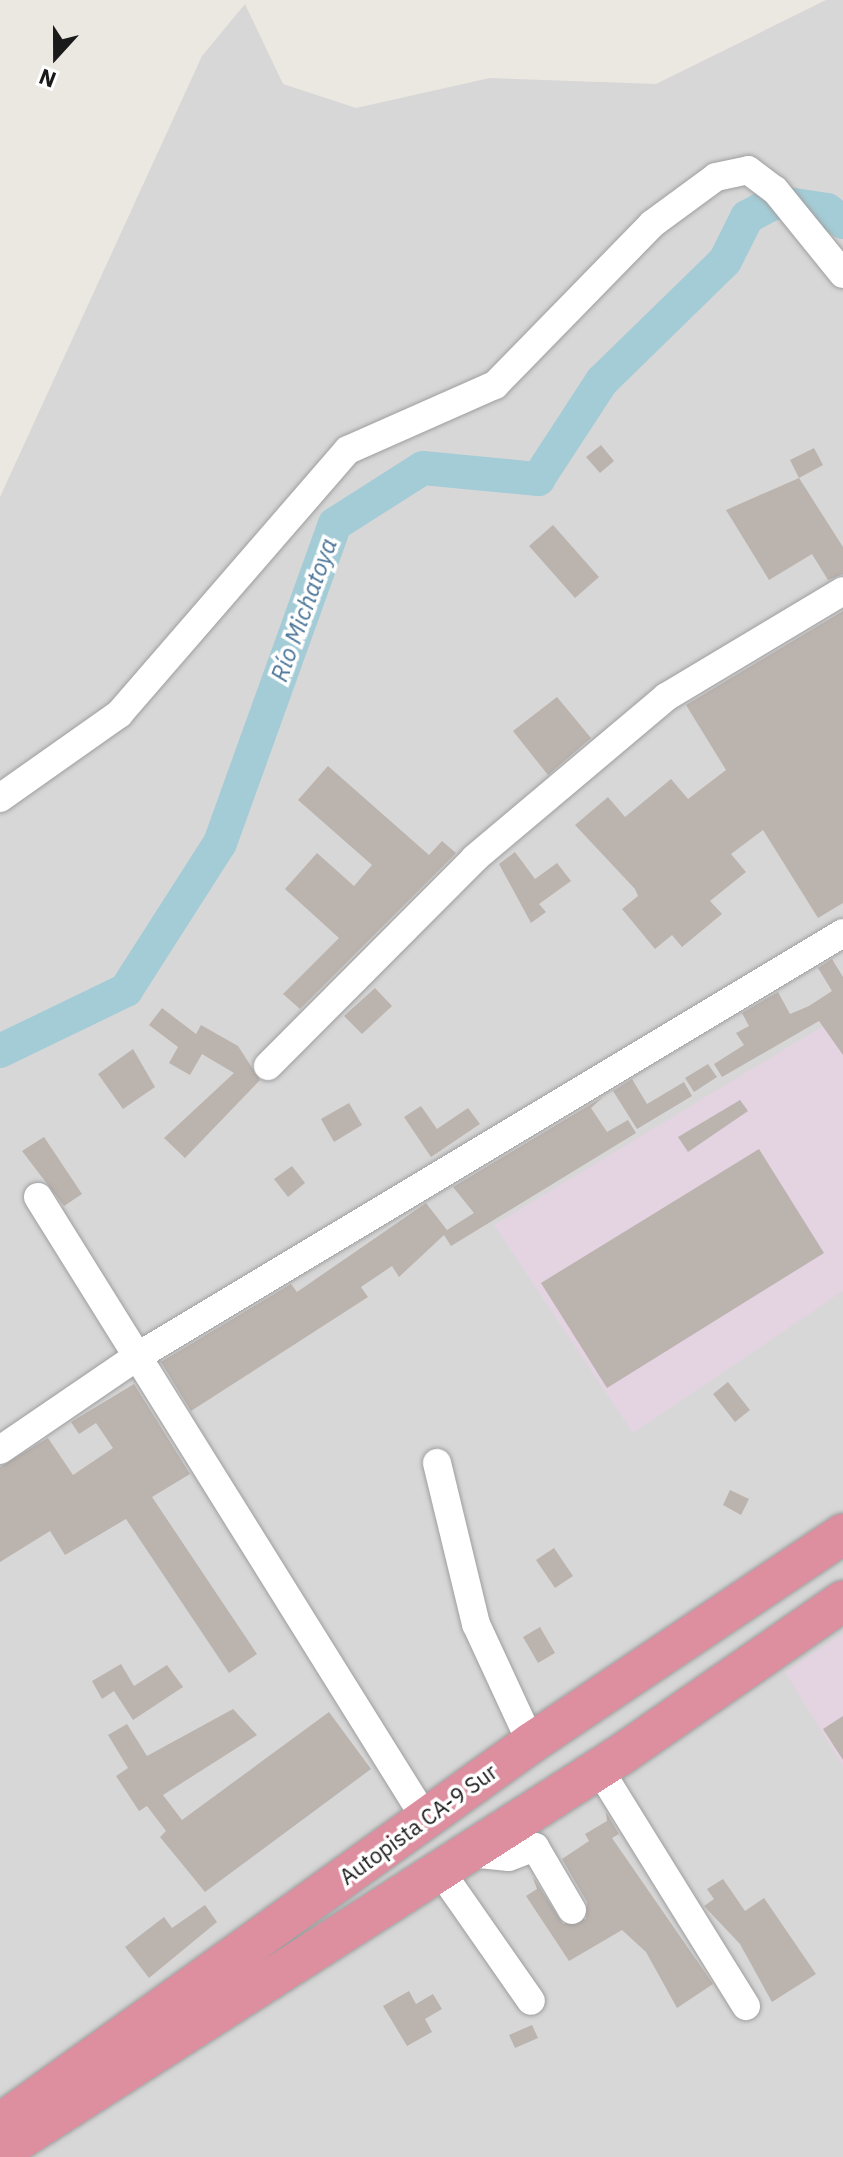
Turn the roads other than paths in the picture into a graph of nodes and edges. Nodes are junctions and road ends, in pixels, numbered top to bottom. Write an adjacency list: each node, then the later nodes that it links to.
1 (843, 274): 3 (street)
2 (843, 591): 5 (street)
3 (0, 798)
4 (843, 933): 7 (street)
5 (268, 1066)
6 (38, 1197): 7 (street)
7 (138, 1356): 8 (street); 15 (street)
8 (0, 1450)
9 (437, 1463): 13 (street)
10 (843, 1534): 12 (highway, Autopista CA-9 Sur)
11 (843, 1601): 14 (highway, Autopista CA-9 Sur)
12 (599, 1697): 13 (highway, Autopista CA-9 Sur); 14 (highway)
13 (531, 1743): 15 (highway, Autopista CA-9 Sur)
14 (611, 1762): 16 (highway, Autopista CA-9 Sur); 19 (street)
15 (425, 1818): 20 (highway, Autopista CA-9 Sur)
16 (455, 1862): 17 (street); 18 (street); 21 (highway, Autopista CA-9 Sur)
17 (572, 1910)
18 (531, 2001)
19 (746, 2006)
20 (0, 2124)
21 (0, 2152)

